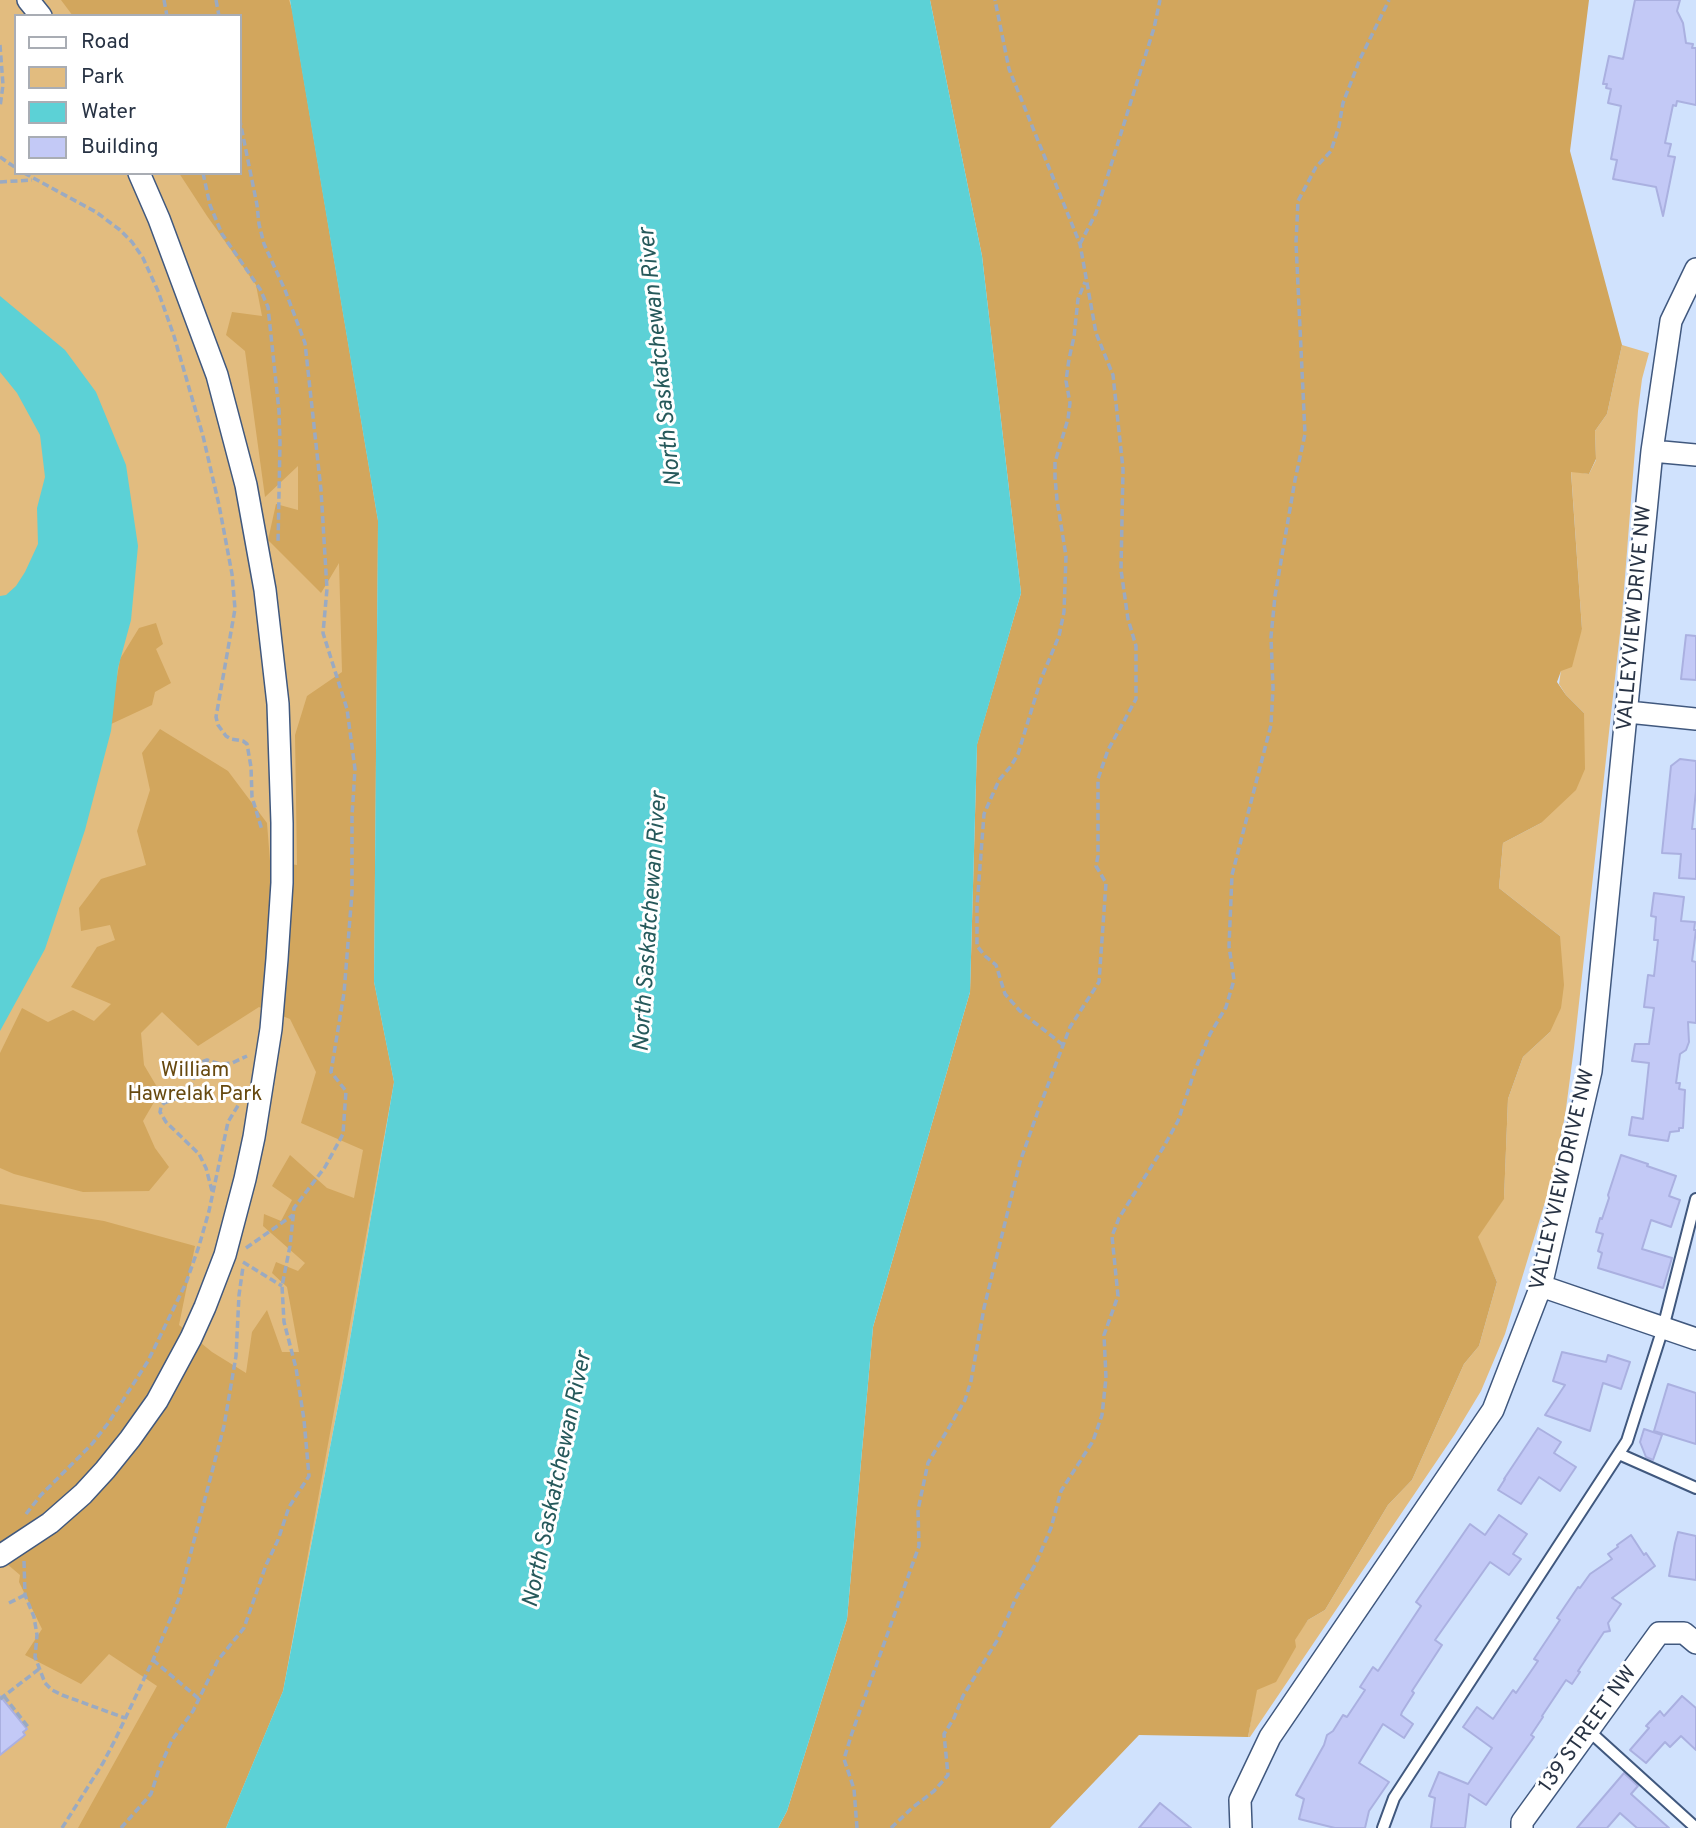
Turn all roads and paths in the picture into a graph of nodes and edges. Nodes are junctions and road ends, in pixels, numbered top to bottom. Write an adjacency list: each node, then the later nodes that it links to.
1 (28, 0): 5 (street)
2 (995, 0): 13 (path)
3 (1160, 0): 13 (path)
4 (1389, 0): 54 (path)
5 (39, 14)
6 (0, 45): 7 (path)
7 (0, 107)
8 (27, 175): 11 (path)
9 (140, 175): 41 (street)
10 (203, 175): 18 (path)
11 (34, 180): 12 (path); 21 (path)
12 (0, 182)
13 (1080, 244): 15 (path)
14 (1696, 269): 16 (street, VALLEYVIEW DRIVE NW)
15 (1086, 280): 22 (path); 22 (path)
16 (1652, 451): 17 (street); 19 (street, VALLEYVIEW DRIVE NW)
17 (1696, 456)
18 (278, 554)
19 (1628, 712): 20 (street); 34 (street, VALLEYVIEW DRIVE NW)
20 (1696, 719)
21 (264, 836)
22 (1063, 1045): 53 (path)
23 (253, 1049): 25 (path)
24 (249, 1054): 27 (path)
25 (252, 1061)
26 (243, 1098): 27 (path)
27 (212, 1193): 39 (path)
28 (1696, 1199): 35 (lane)
29 (293, 1215): 31 (path)
30 (246, 1236): 31 (path)
31 (244, 1250): 32 (path)
32 (243, 1262): 33 (path); 45 (path)
33 (282, 1286)
34 (1541, 1286): 35 (street); 55 (street, VALLEYVIEW DRIVE NW)
35 (1663, 1328): 36 (street); 37 (lane)
36 (1696, 1339)
37 (1619, 1454): 38 (lane); 56 (lane)
38 (1696, 1488)
39 (26, 1514)
40 (22, 1552): 42 (path)
41 (0, 1556)
42 (25, 1595): 43 (path); 46 (path)
43 (9, 1603)
44 (1696, 1643): 51 (street, 139 STREET NW)
45 (153, 1660): 48 (path); 49 (path)
46 (39, 1669): 47 (path); 49 (path)
47 (2, 1698): 50 (path)
48 (198, 1699)
49 (125, 1718): 52 (path)
50 (28, 1727)
51 (1588, 1731): 57 (street, 139 STREET NW); 58 (lane)
52 (62, 1828)
53 (857, 1828)
54 (891, 1828)
55 (1241, 1828)
56 (1383, 1828)
57 (1522, 1828)
58 (1696, 1828)

